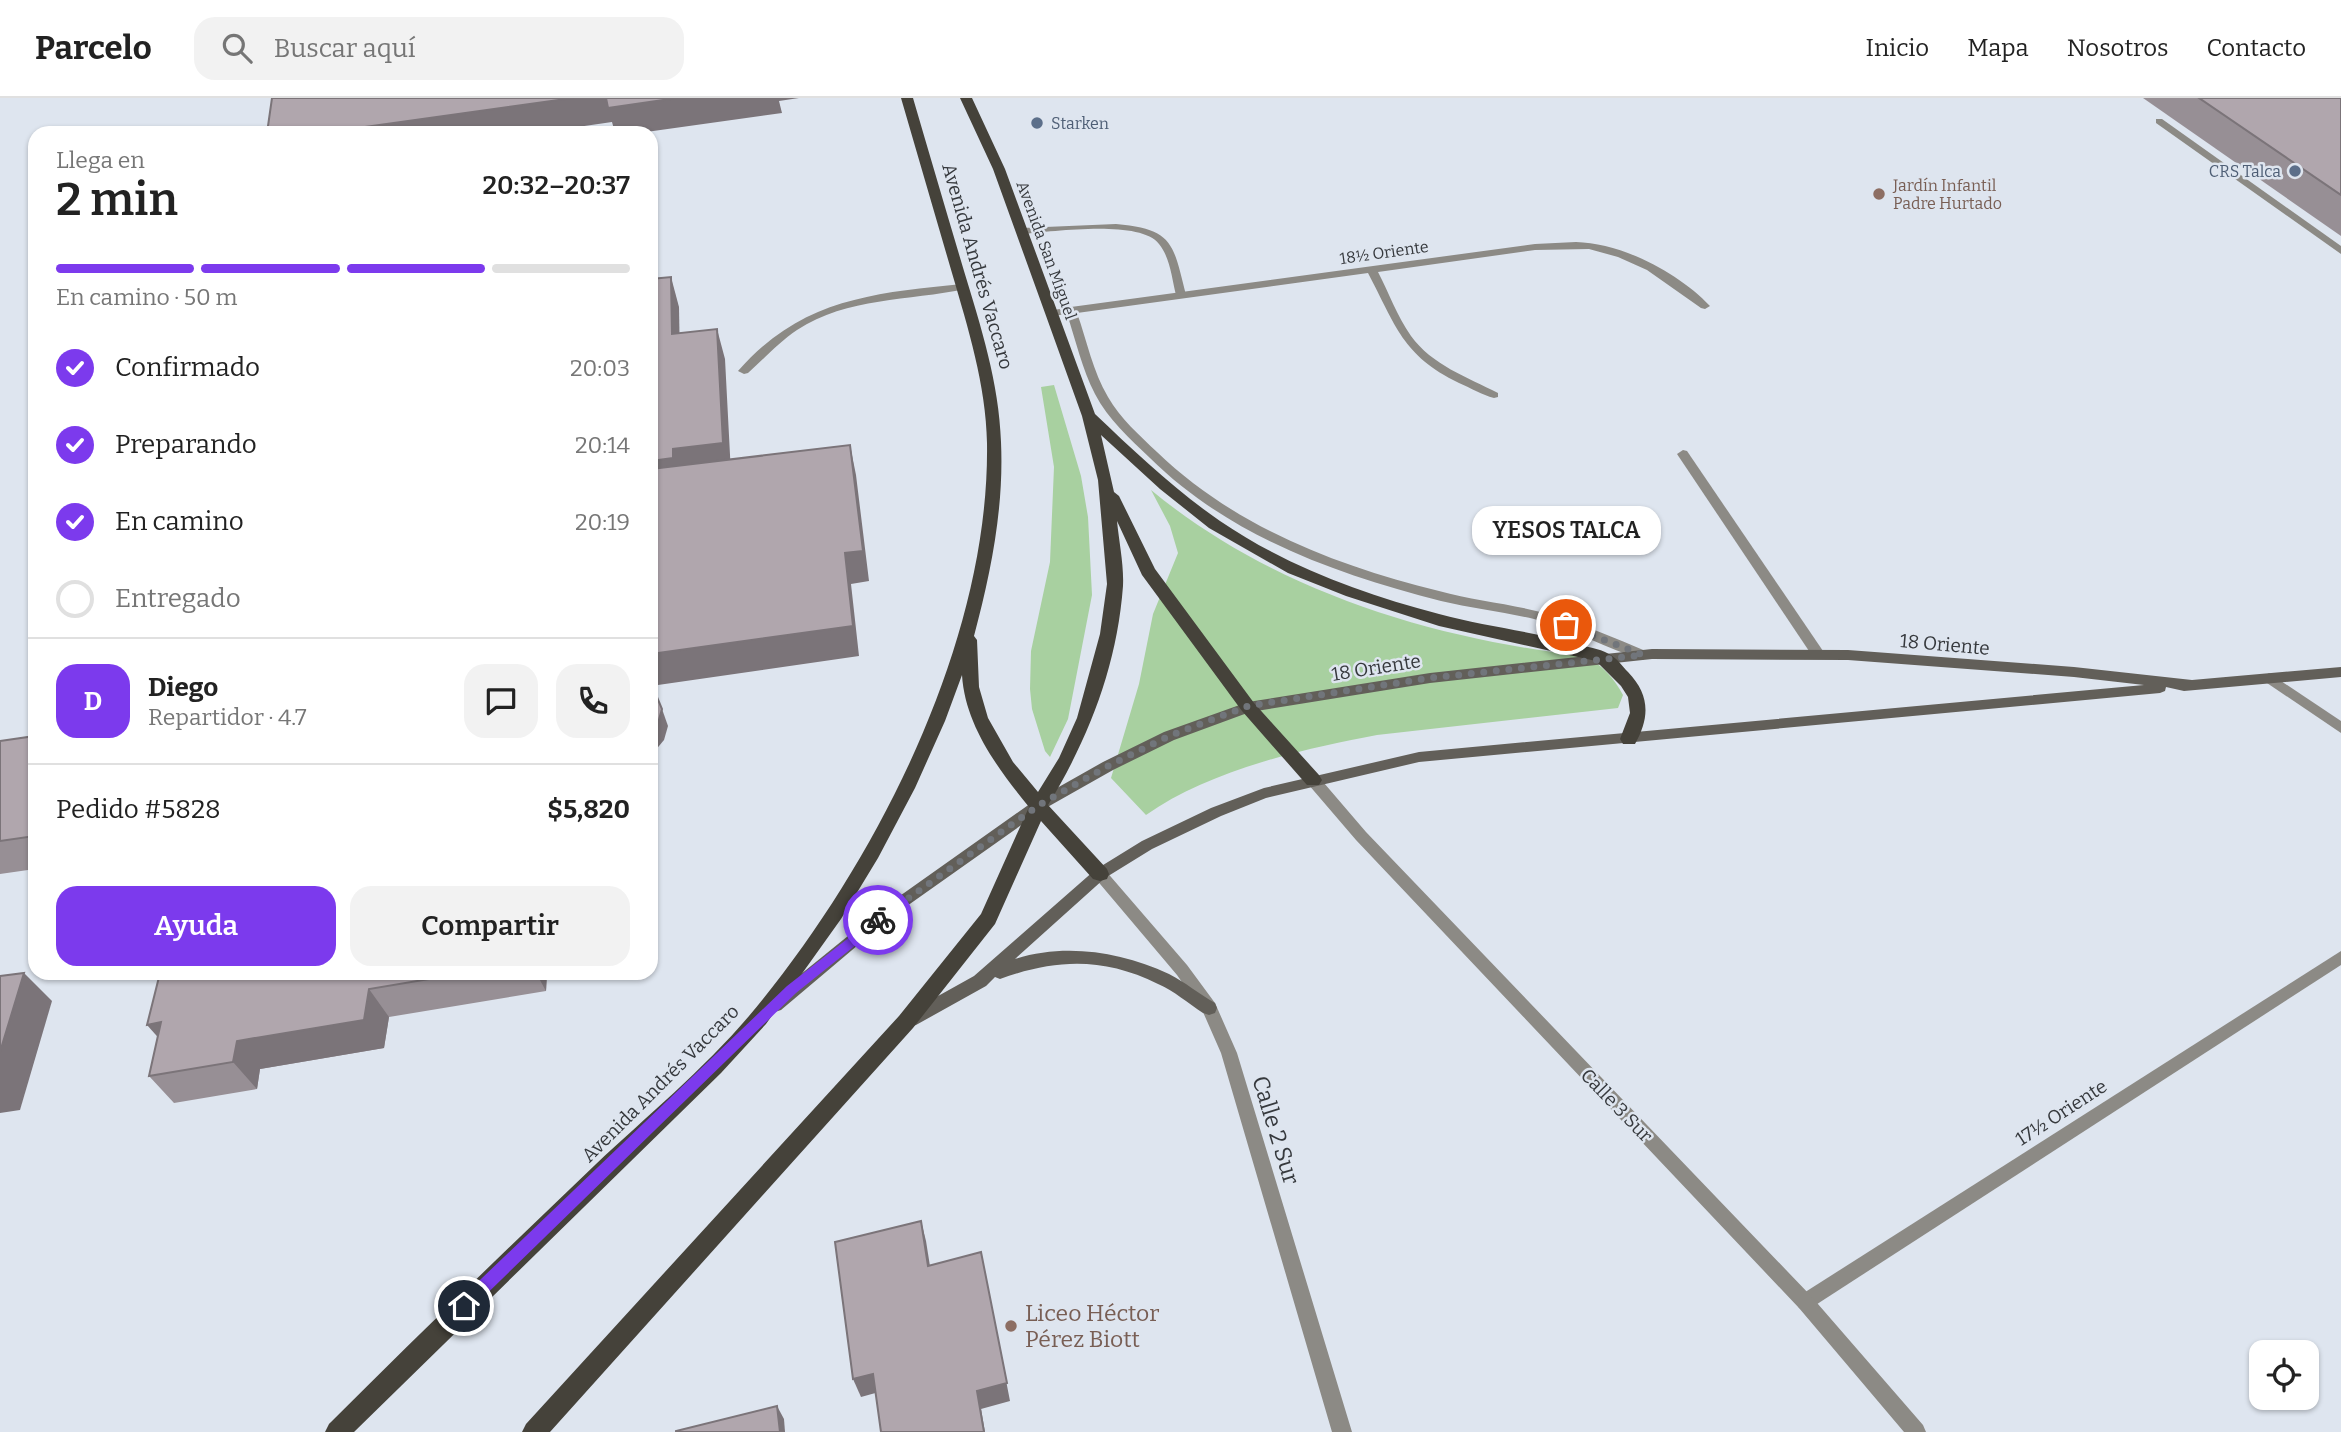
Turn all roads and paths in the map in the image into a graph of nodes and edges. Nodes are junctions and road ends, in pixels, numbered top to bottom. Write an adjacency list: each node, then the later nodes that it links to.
1 (907, 98): 7 (main road, Avenida Andrés Vaccaro)
2 (966, 98): 4 (main road, Avenida San Miguel)
3 (2159, 121): 5 (street)
4 (1022, 231): 8 (street); 11 (main road, Avenida San Miguel)
5 (2341, 251)
6 (1372, 270): 8 (street, 18½ Oriente); 9 (street, 18½ Oriente); 13 (street)
7 (962, 287): 12 (street); 17 (main road, Avenida Andrés Vaccaro)
8 (1181, 295): 10 (street, 18½ Oriente)
9 (1705, 306)
10 (1071, 310): 11 (street, 18½ Oriente); 19 (street)
11 (1052, 313): 14 (main road, Avenida San Miguel)
12 (744, 371)
13 (1494, 395)
14 (1089, 416): 16 (main road); 20 (main road)
15 (1683, 453): 18 (street)
16 (1105, 480): 24 (main road); 28 (main road)
17 (968, 629): 28 (main road); 34 (main road, Avenida Andrés Vaccaro)
18 (1818, 654): 19 (main road, 18 Oriente); 23 (main road, 18 Oriente)
19 (1643, 655): 20 (main road, 18 Oriente)
20 (1604, 658): 24 (main road, 18 Oriente); 26 (main road)
21 (2341, 672): 22 (main road, 18 Oriente)
22 (2269, 678): 23 (main road, 18 Oriente); 25 (street)
23 (2191, 685): 26 (main road, 18 Oriente)
24 (1248, 706): 27 (main road); 28 (main road, 18 Oriente)
25 (2341, 728)
26 (1629, 739): 27 (main road, 18 Oriente)
27 (1313, 780): 29 (main road, 18 Oriente); 35 (street, Calle 3 Sur)
28 (1039, 805): 29 (main road); 33 (main road); 34 (main road, 18 Oriente)
29 (1100, 874): 31 (main road, 18 Oriente); 32 (street, Calle 2 Sur)
30 (2341, 957): 35 (street, 17½ Oriente)
31 (980, 981): 32 (main road); 33 (main road, 18 Oriente)
32 (1209, 1008): 38 (street, Calle 2 Sur)
33 (906, 1022): 37 (main road)
34 (749, 1030): 36 (main road, Avenida Andrés Vaccaro)
35 (1805, 1302): 39 (street, Calle 3 Sur)
36 (337, 1432)
37 (534, 1432)
38 (1342, 1432)
39 (1916, 1432)

